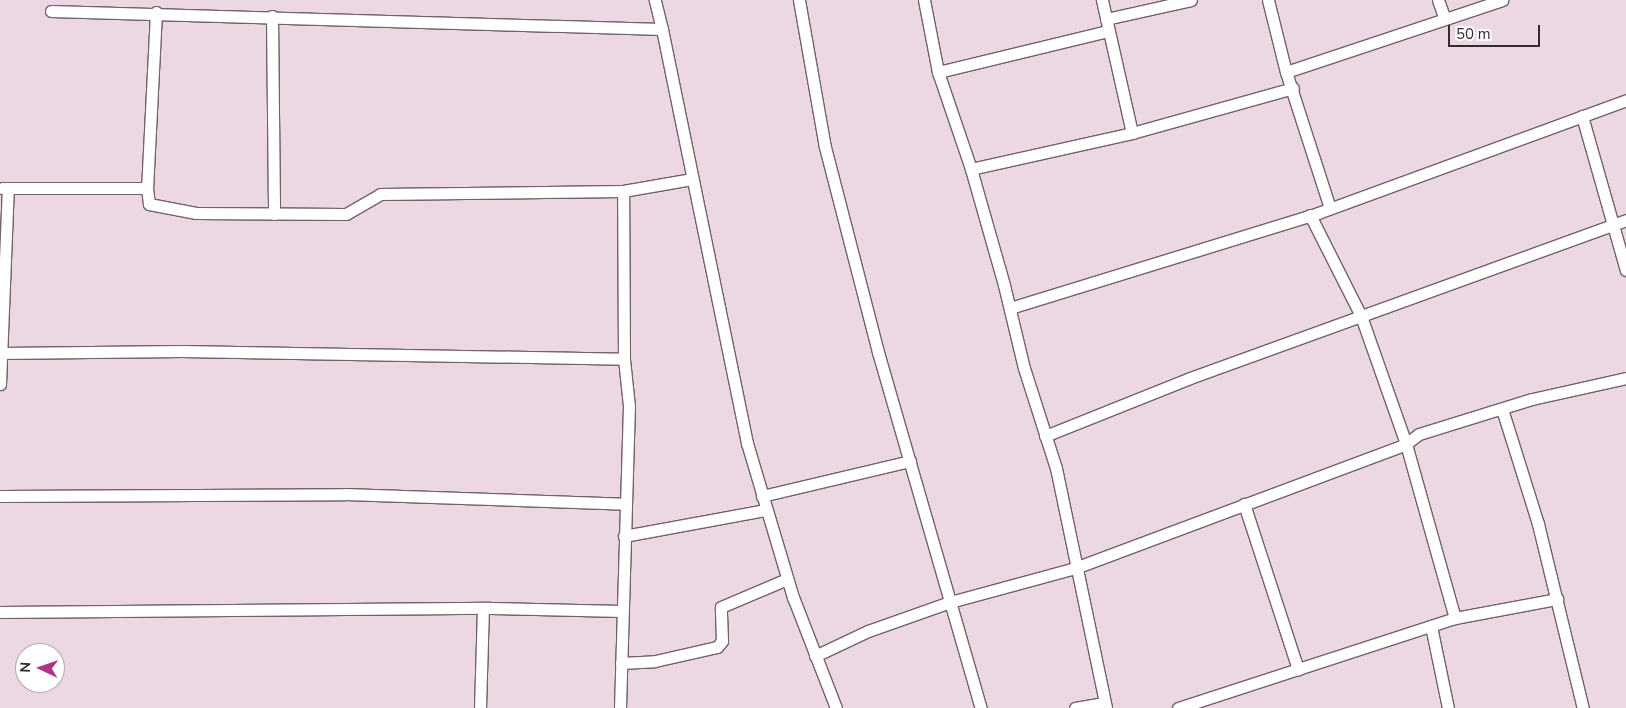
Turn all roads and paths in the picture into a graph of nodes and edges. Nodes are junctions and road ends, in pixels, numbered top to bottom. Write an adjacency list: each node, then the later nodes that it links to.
1 (655, 0): 14 (street)
2 (799, 0): 41 (street)
3 (924, 0): 15 (street)
4 (1102, 0): 13 (street)
5 (1191, 0): 13 (street)
6 (1268, 0): 16 (street)
7 (1438, 0): 12 (street)
8 (1502, 0): 12 (street)
9 (51, 11): 10 (street)
10 (156, 12): 11 (street); 24 (street)
11 (272, 16): 14 (street); 27 (street)
12 (1445, 19): 16 (street)
13 (1107, 25): 15 (street); 20 (street)
14 (662, 29): 22 (street)
15 (938, 72): 21 (street)
16 (1286, 72): 17 (street)
17 (1293, 88): 20 (street); 26 (street)
18 (1626, 100): 19 (street)
19 (1582, 116): 26 (street); 30 (street)
20 (1132, 133): 21 (street)
21 (971, 169): 32 (street)
22 (692, 179): 25 (street); 43 (street)
23 (4, 188): 24 (street); 34 (street)
24 (147, 188): 27 (street)
25 (623, 190): 27 (street); 35 (street)
26 (1330, 208): 28 (street)
27 (274, 214)
28 (1310, 215): 32 (street); 33 (street)
29 (1626, 220): 30 (street)
30 (1614, 225): 31 (street); 33 (street)
31 (1626, 270)
32 (1010, 308): 39 (street)
33 (1361, 316): 39 (street); 40 (street)
34 (1, 352): 35 (street); 37 (street)
35 (624, 359): 44 (street)
36 (1626, 378): 38 (street)
37 (0, 384)
38 (1502, 409): 40 (street); 50 (street)
39 (1046, 436): 48 (street)
40 (1406, 444): 45 (street); 55 (street)
41 (910, 462): 43 (street); 51 (street)
42 (0, 496): 44 (street)
43 (762, 496): 46 (street)
44 (625, 504): 47 (street)
45 (1244, 504): 48 (street); 59 (street)
46 (765, 510): 47 (street); 49 (street)
47 (624, 536): 53 (street)
48 (1075, 568): 51 (street); 60 (street)
49 (787, 579): 57 (street); 58 (street)
50 (1557, 599): 55 (street); 68 (street)
51 (950, 602): 57 (street); 64 (street)
52 (483, 608): 53 (street); 54 (street); 61 (street)
53 (622, 611): 58 (street)
54 (0, 612)
55 (1455, 618): 56 (street)
56 (1431, 626): 59 (street); 67 (street)
57 (815, 656): 63 (street)
58 (621, 663): 62 (street)
59 (1298, 669): 66 (street)
60 (1105, 706): 65 (street)
61 (480, 708)
62 (620, 708)
63 (836, 708)
64 (982, 708)
65 (1075, 708)
66 (1178, 708)
67 (1448, 708)
68 (1583, 708)

